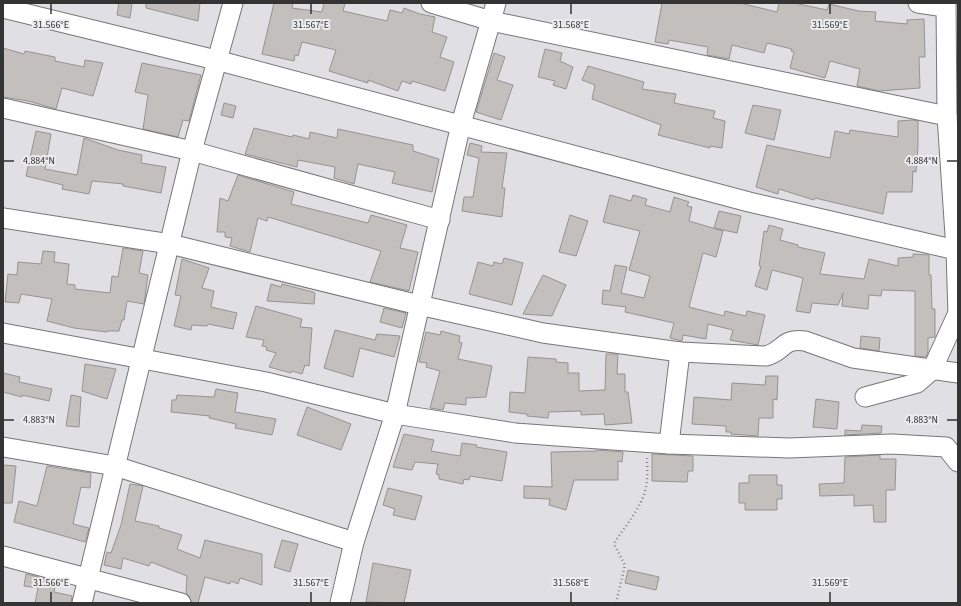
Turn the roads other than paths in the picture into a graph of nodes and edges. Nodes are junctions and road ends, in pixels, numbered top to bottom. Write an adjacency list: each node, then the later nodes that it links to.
1 (233, 3): 9 (street)
2 (431, 3): 7 (street)
3 (496, 3): 7 (street)
4 (918, 3): 5 (street)
5 (946, 5): 8 (street)
6 (3, 8): 9 (street)
7 (491, 21): 11 (street); 12 (street)
8 (952, 50): 11 (street)
9 (216, 60): 12 (street); 13 (street)
10 (3, 108): 13 (street)
11 (947, 116): 14 (street)
12 (461, 124): 16 (street); 18 (street)
13 (192, 151): 16 (street); 17 (street)
14 (954, 181): 18 (street)
15 (3, 218): 17 (street)
16 (440, 220): 20 (street)
17 (170, 244): 20 (street); 24 (street)
18 (956, 250): 19 (street)
19 (957, 269): 21 (street)
20 (418, 305): 23 (street); 28 (street)
21 (958, 315): 25 (street)
22 (3, 333): 24 (street)
23 (680, 352): 25 (street); 29 (street)
24 (142, 359): 28 (street); 32 (street)
25 (932, 370): 26 (street); 27 (street)
26 (958, 373)
27 (865, 397)
28 (395, 414): 29 (street); 33 (street)
29 (669, 444): 31 (street)
30 (3, 447): 32 (street)
31 (958, 462)
32 (116, 466): 33 (street); 35 (street)
33 (354, 542): 38 (street)
34 (3, 556): 35 (street)
35 (88, 578): 36 (street); 37 (street)
36 (82, 603)
37 (181, 603)
38 (340, 603)

